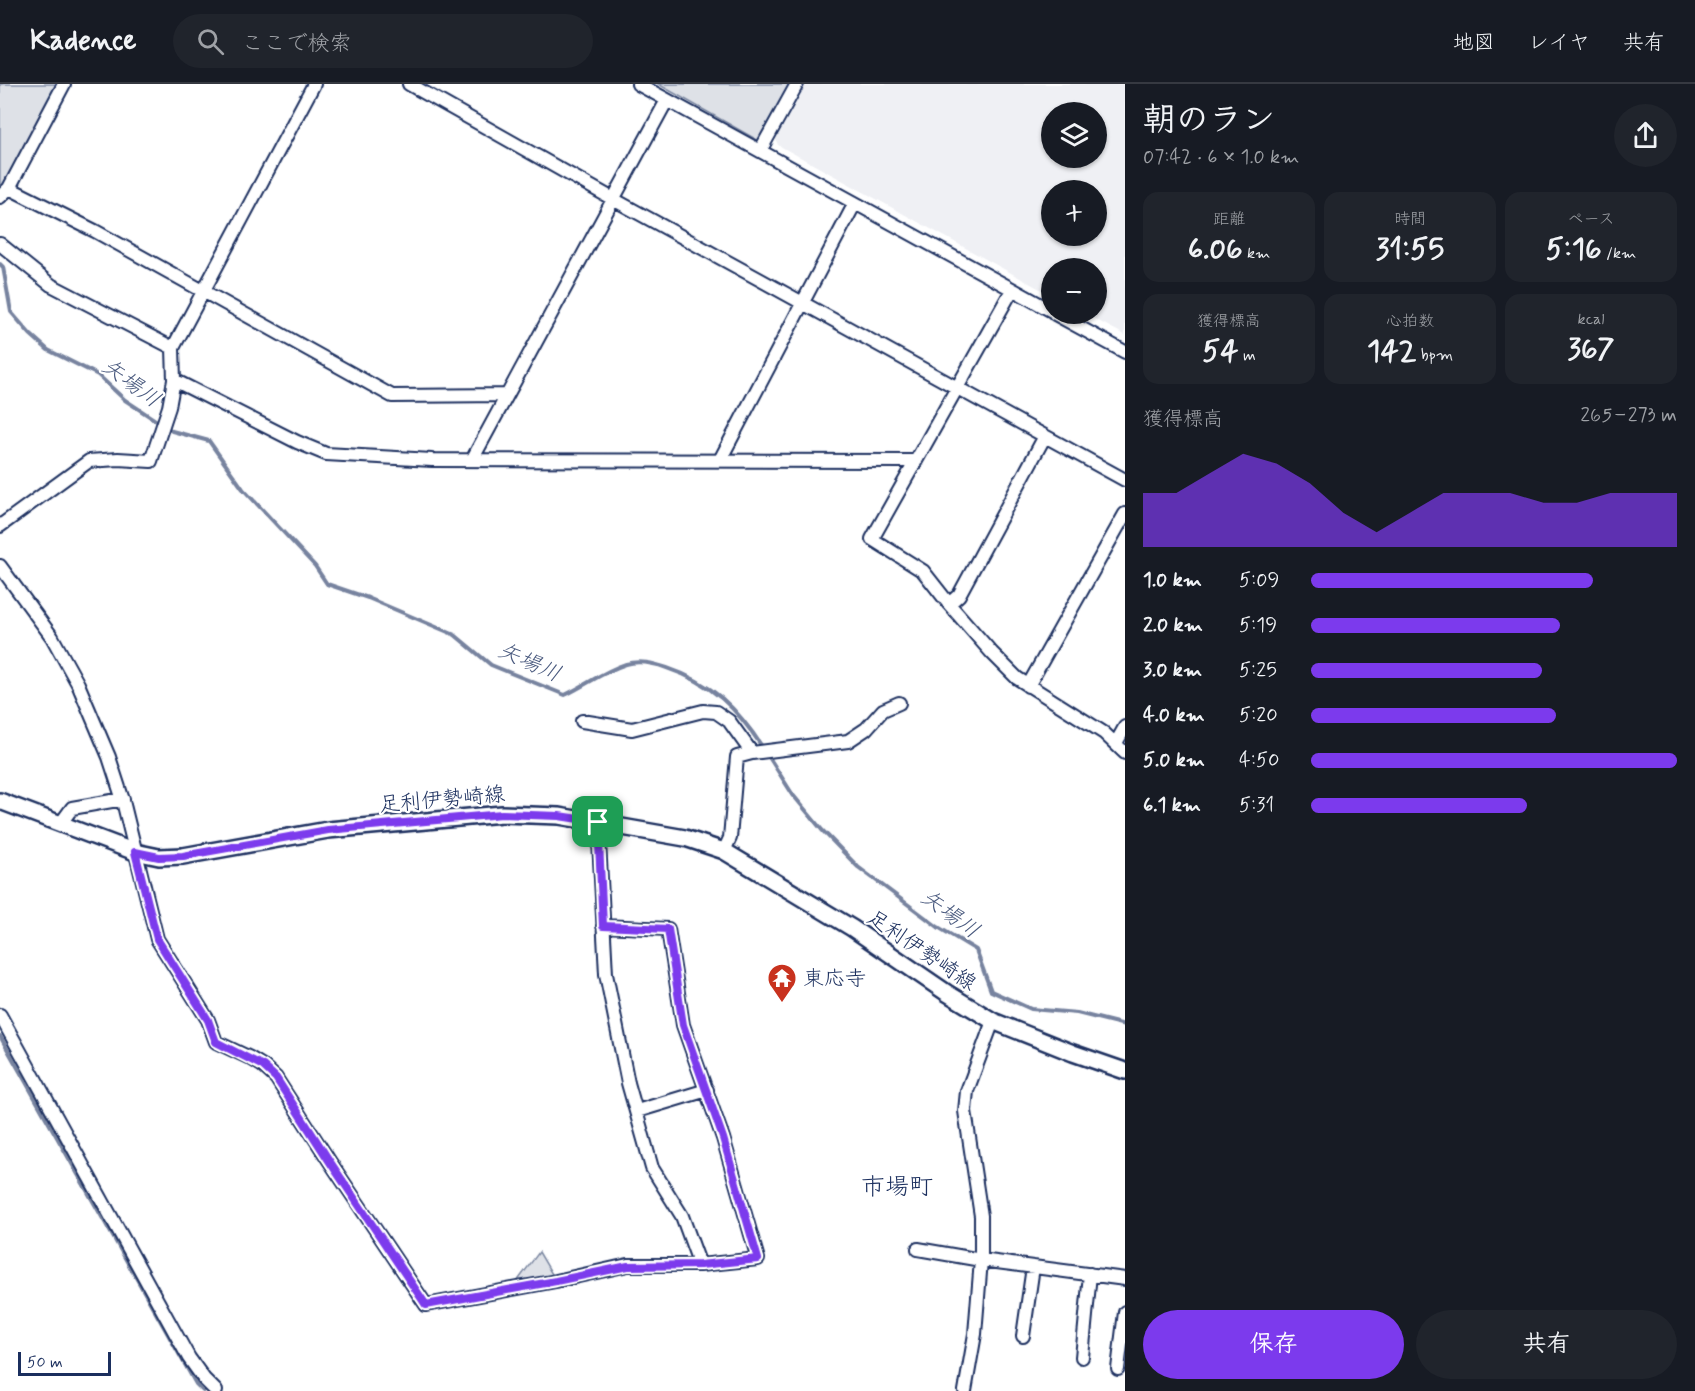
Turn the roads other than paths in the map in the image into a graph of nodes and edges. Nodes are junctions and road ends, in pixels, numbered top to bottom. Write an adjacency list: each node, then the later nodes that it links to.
1 (64, 84): 8 (street)
2 (314, 84): 13 (street)
3 (410, 84): 9 (street)
4 (638, 84): 6 (street)
5 (797, 84): 7 (street)
6 (667, 100): 7 (street); 9 (street)
7 (760, 151): 10 (street)
8 (4, 193): 13 (street)
9 (613, 199): 14 (street); 21 (street)
10 (855, 203): 12 (street); 14 (street)
11 (0, 244): 17 (street)
12 (1012, 290): 15 (street); 20 (street)
13 (204, 291): 17 (street); 21 (street)
14 (802, 303): 20 (street); 24 (street)
15 (1041, 306)
16 (1075, 324): 18 (street)
17 (173, 348): 19 (street)
18 (1125, 352)
19 (174, 380): 23 (street); 28 (street)
20 (957, 388): 22 (street); 25 (street)
21 (507, 395): 23 (street)
22 (1045, 436): 26 (street); 30 (street)
23 (472, 460): 24 (street)
24 (720, 460): 25 (street)
25 (916, 461): 30 (street)
26 (1125, 480)
27 (1125, 514): 31 (street)
28 (0, 526)
29 (0, 566): 38 (street)
30 (949, 604): 31 (street)
31 (1028, 686): 35 (street)
32 (899, 703): 36 (street)
33 (582, 721): 36 (street)
34 (1125, 727): 35 (street)
35 (1116, 743): 37 (street)
36 (752, 753): 42 (street)
37 (1125, 753)
38 (123, 799): 41 (street); 43 (street)
39 (0, 801): 41 (main road, 足利伊勢崎線)
40 (598, 822): 42 (main road, 足利伊勢崎線); 43 (main road, 足利伊勢崎線); 44 (street)
41 (61, 823): 43 (main road, 足利伊勢崎線)
42 (724, 851): 46 (main road, 足利伊勢崎線)
43 (135, 852): 52 (street)
44 (603, 926): 48 (street); 49 (street)
45 (0, 1015): 60 (street)
46 (993, 1021): 47 (main road, 足利伊勢崎線); 51 (street)
47 (1125, 1071)
48 (707, 1090): 49 (street); 52 (street)
49 (637, 1112): 52 (street)
50 (918, 1249): 51 (street)
51 (981, 1260): 53 (street); 61 (street)
52 (700, 1265)
53 (1033, 1267): 54 (street); 57 (street)
54 (1090, 1274): 55 (street); 58 (street)
55 (1125, 1279)
56 (1125, 1312): 59 (street)
57 (1023, 1336)
58 (1082, 1357)
59 (1118, 1369)
60 (216, 1391)
61 (965, 1391)

